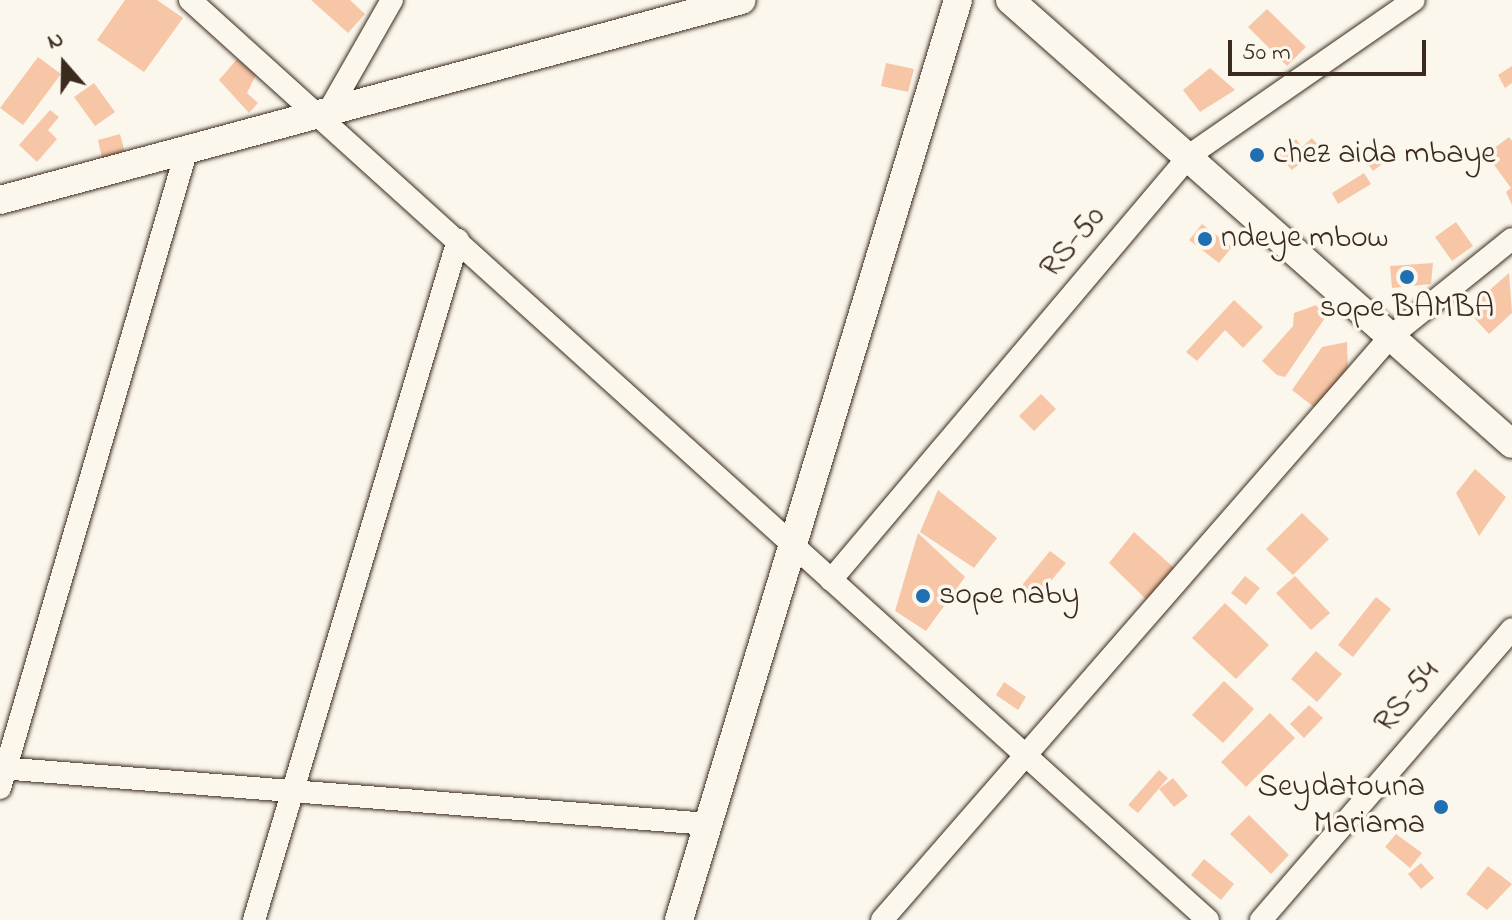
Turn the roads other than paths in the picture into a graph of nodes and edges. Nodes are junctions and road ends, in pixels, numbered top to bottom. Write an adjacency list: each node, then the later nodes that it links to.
1 (190, 0): 7 (street)
2 (392, 0): 7 (street)
3 (742, 0): 7 (street)
4 (958, 0): 15 (street)
5 (1010, 0): 9 (street)
6 (1414, 0): 9 (street, RS-50)
7 (322, 110): 8 (street); 12 (street)
8 (187, 149): 10 (street); 19 (street)
9 (1190, 155): 13 (street); 16 (street, RS-50)
10 (0, 200)
11 (1512, 239): 13 (street)
12 (458, 240): 15 (street); 20 (street)
13 (1390, 337): 14 (street); 18 (street)
14 (1512, 444)
15 (791, 541): 16 (street); 21 (street)
16 (831, 580): 18 (street)
17 (1512, 629): 26 (street, RS-54)
18 (1024, 758): 24 (street); 25 (street)
19 (2, 775): 20 (street)
20 (294, 791): 21 (street); 22 (street)
21 (708, 824): 23 (street)
22 (254, 920)
23 (679, 920)
24 (882, 920)
25 (1208, 920)
26 (1261, 920)

